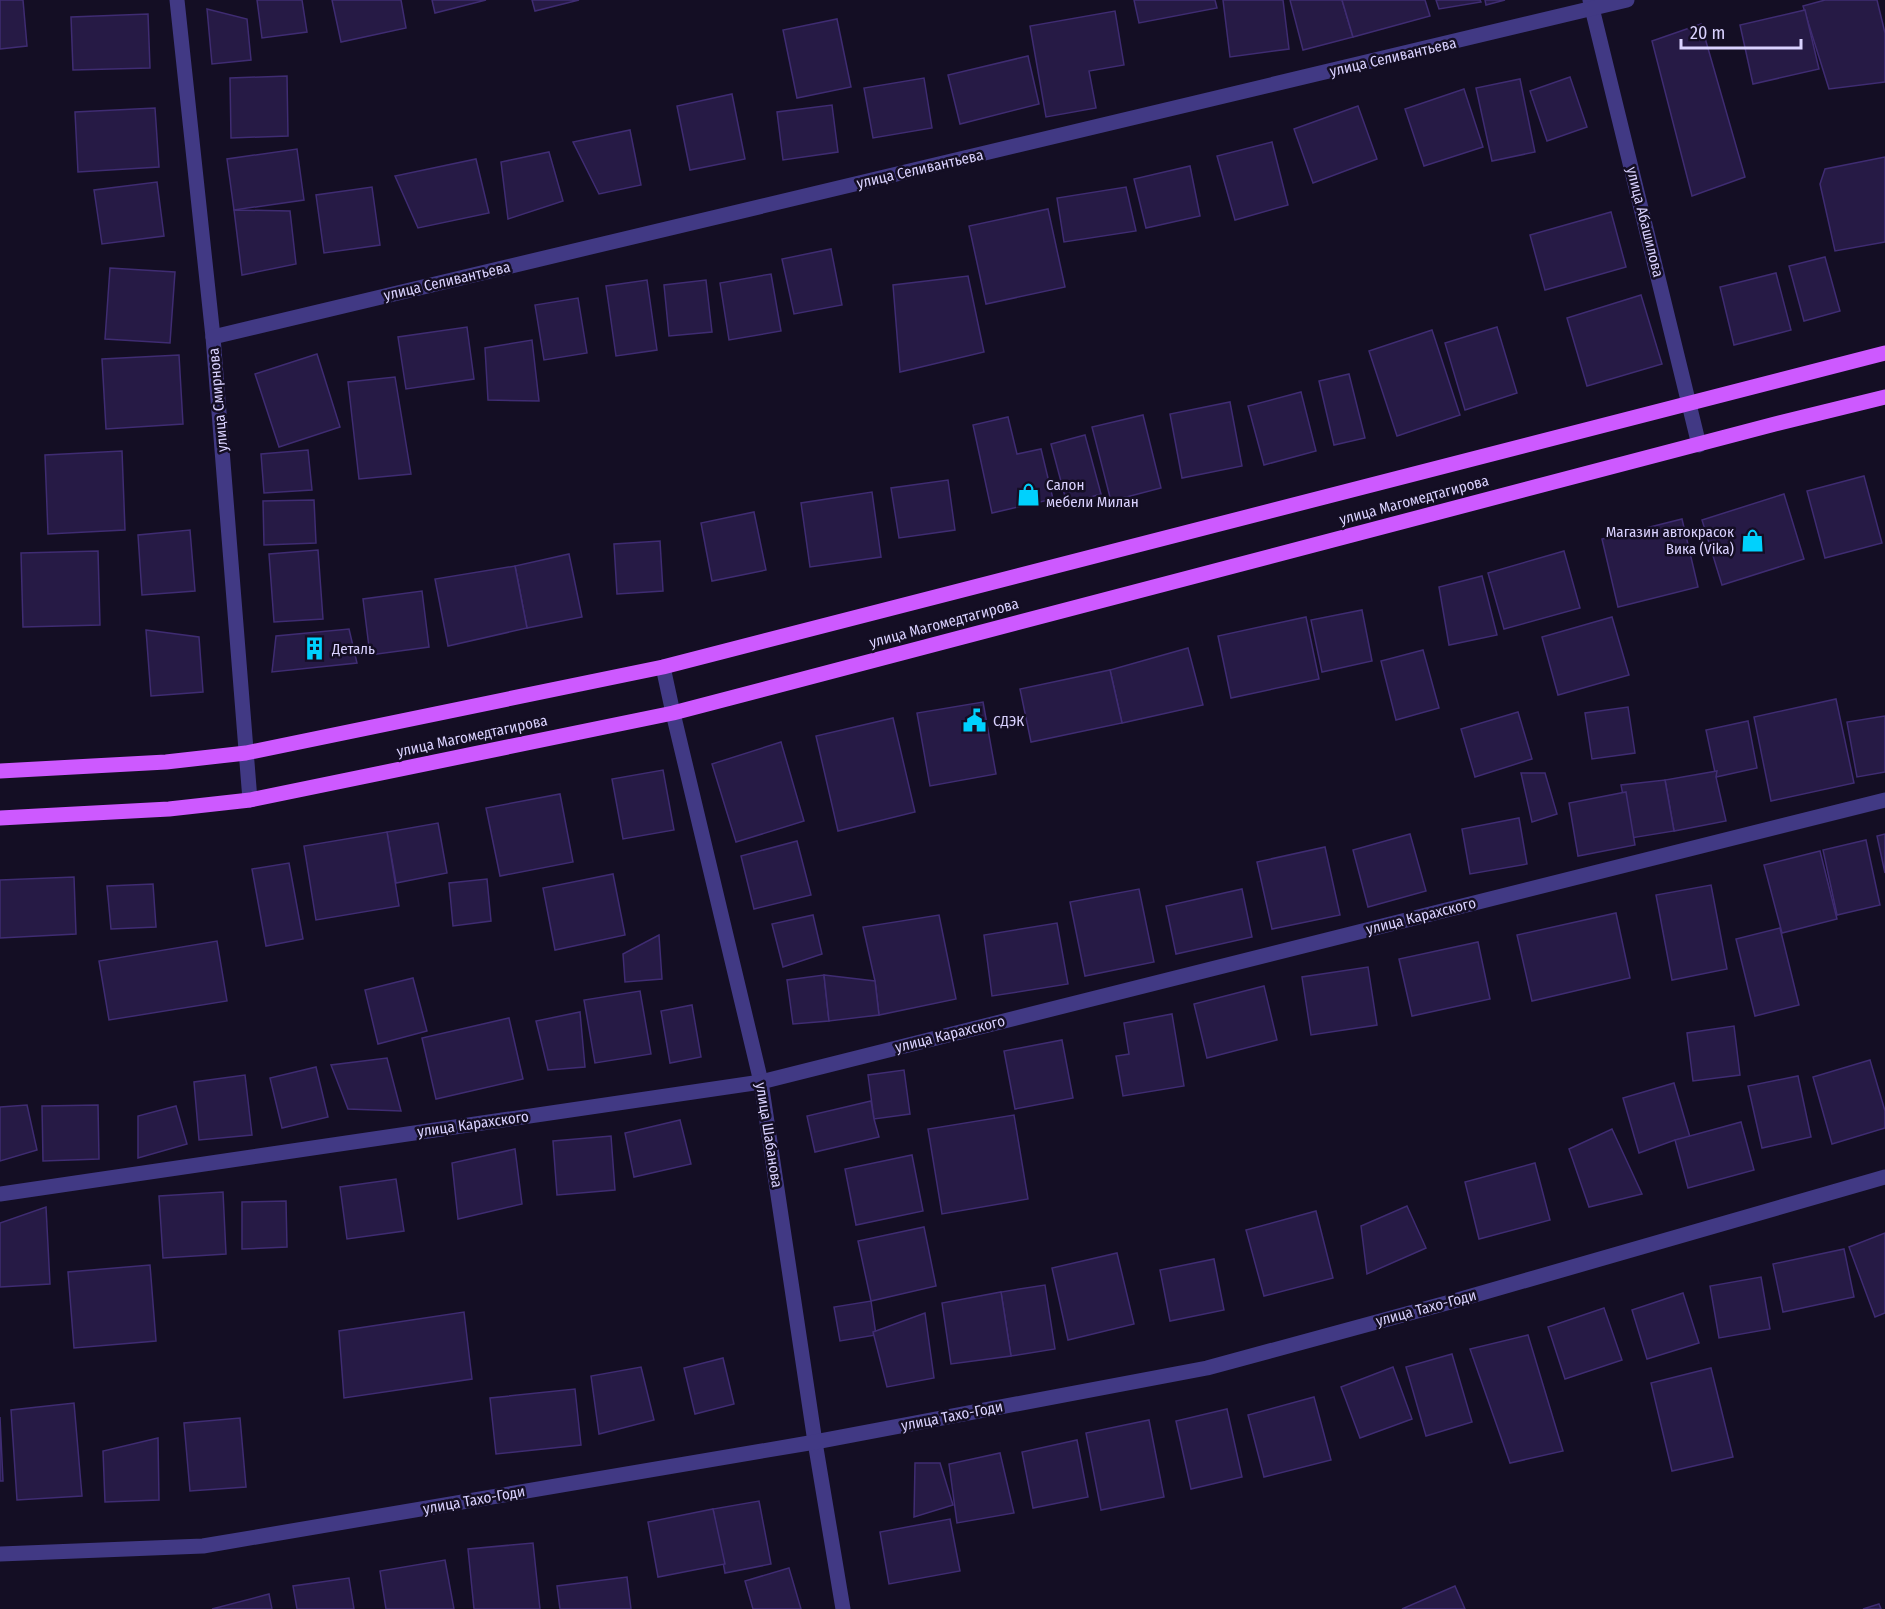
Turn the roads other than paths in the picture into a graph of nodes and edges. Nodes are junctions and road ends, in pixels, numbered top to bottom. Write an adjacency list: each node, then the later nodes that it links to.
1 (177, 0): 4 (street, улица Смирнова)
2 (1627, 0): 3 (street, улица Селивантьева)
3 (1591, 5): 4 (street, улица Селивантьева); 7 (street, улица Абашилова)
4 (213, 337): 11 (street, улица Смирнова)
5 (1885, 353): 7 (main road, улица Магомедтагирова)
6 (1885, 397): 8 (main road, улица Магомедтагирова)
7 (1689, 402): 8 (street, улица Абашилова); 9 (main road, улица Магомедтагирова)
8 (1699, 445): 10 (main road, улица Магомедтагирова)
9 (663, 667): 10 (street, улица Шабанова); 11 (main road, улица Магомедтагирова)
10 (673, 713): 13 (main road, улица Магомедтагирова); 16 (street, улица Шабанова)
11 (246, 753): 12 (main road, улица Магомедтагирова); 13 (street, улица Смирнова)
12 (0, 771)
13 (250, 800): 15 (main road, улица Магомедтагирова)
14 (1885, 800): 16 (street, улица Карахского)
15 (0, 818)
16 (761, 1082): 18 (street, улица Карахского); 19 (street, улица Шабанова)
17 (1885, 1177): 19 (street, улица Тахо-Годи)
18 (0, 1194)
19 (815, 1442): 20 (street, улица Тахо-Годи); 21 (street, улица Шабанова)
20 (0, 1554)
21 (843, 1609)

